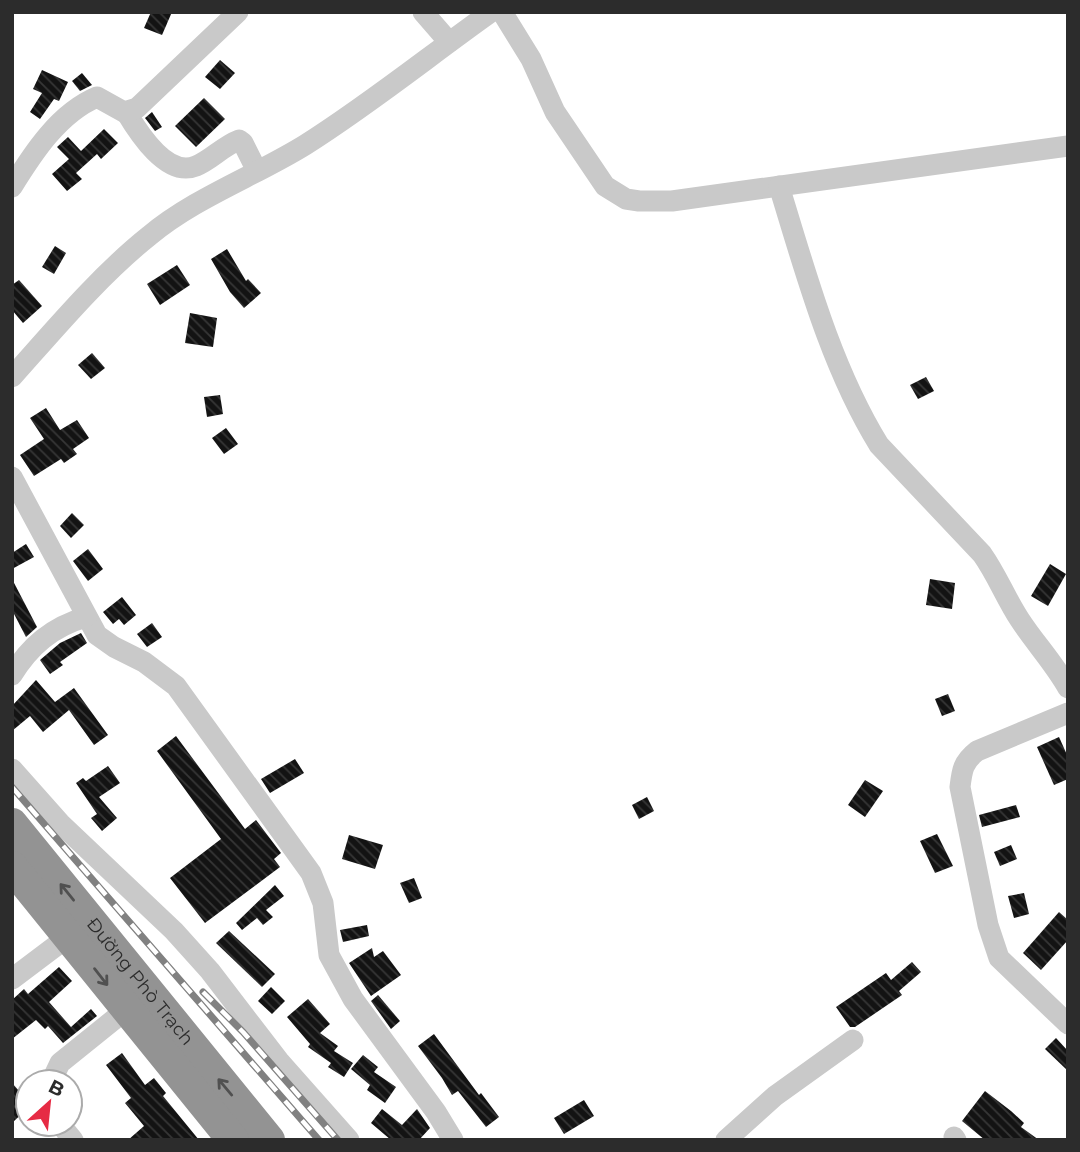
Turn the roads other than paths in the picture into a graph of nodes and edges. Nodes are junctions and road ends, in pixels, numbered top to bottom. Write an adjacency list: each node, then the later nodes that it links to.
1 (238, 12): 6 (street)
2 (423, 12): 5 (street)
3 (491, 12): 5 (street)
4 (502, 12): 9 (street)
5 (449, 42): 8 (street)
6 (126, 112): 8 (street); 10 (street)
7 (1068, 146): 9 (street)
8 (257, 171): 11 (street)
9 (779, 186): 15 (street)
10 (12, 187)
11 (12, 377)
12 (12, 477): 13 (street)
13 (86, 617): 14 (street); 30 (street)
14 (12, 676)
15 (1068, 688)
16 (1068, 713): 23 (street)
17 (12, 769): 29 (street)
18 (12, 824): 24 (highway, Đường Phò Trạch, one-way to 18)
19 (12, 867): 20 (highway, Đường Phò Trạch)
20 (69, 936): 21 (street); 22 (highway, Đường Phò Trạch, one-way to 22)
21 (12, 979)
22 (127, 1009): 24 (highway, Đường Phò Trạch); 26 (street)
23 (1068, 1024)
24 (161, 1031): 27 (highway, Đường Phò Trạch); 28 (highway, Đường Phò Trạch, one-way to 24)
25 (853, 1040): 31 (street)
26 (56, 1068)
27 (233, 1140)
28 (269, 1140)
29 (349, 1140)
30 (453, 1140)
31 (726, 1140)

